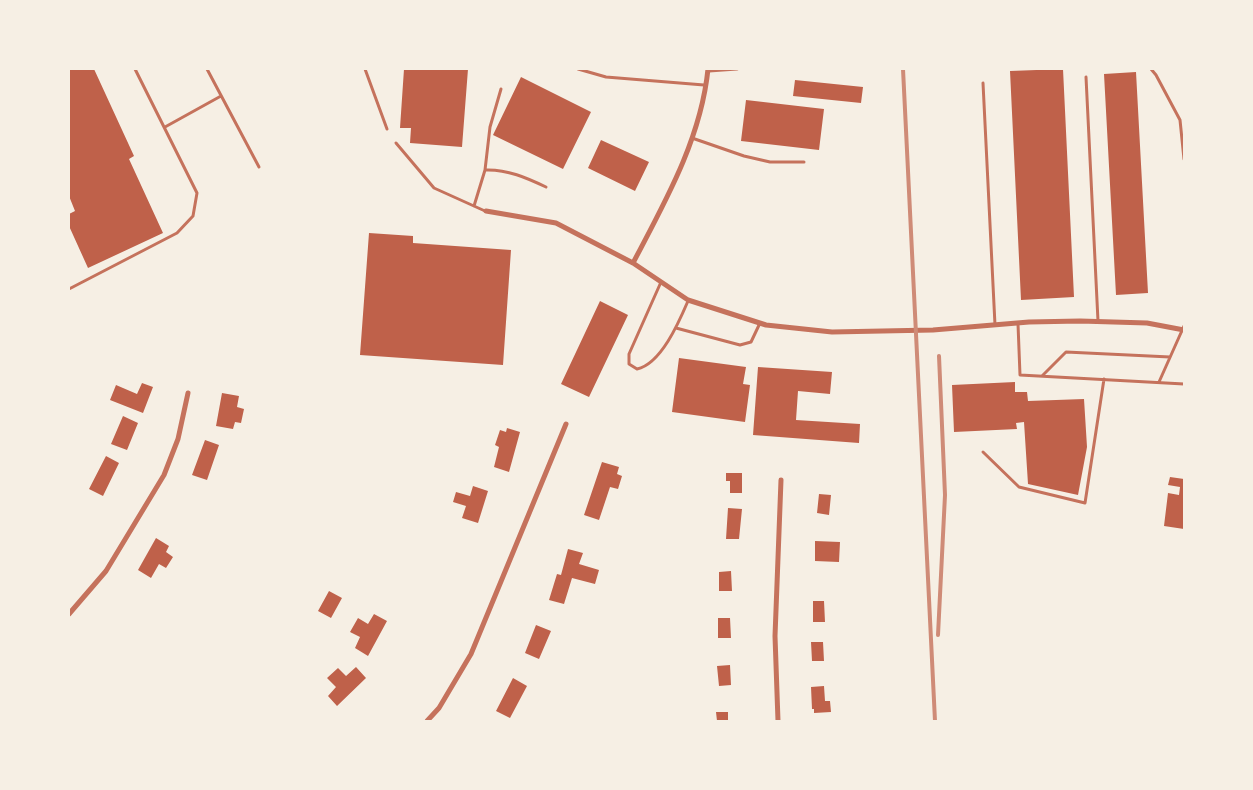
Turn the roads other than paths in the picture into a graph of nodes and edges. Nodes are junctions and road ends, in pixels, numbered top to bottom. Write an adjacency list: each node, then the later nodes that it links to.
1 (135, 69): 13 (lane)
2 (207, 69): 12 (lane)
3 (365, 69): 14 (lane)
4 (578, 69): 10 (lane)
5 (737, 69): 7 (lane)
6 (1151, 69): 17 (lane)
7 (708, 70): 10 (street)
8 (1086, 77): 28 (lane)
9 (983, 83): 31 (lane)
10 (706, 85): 15 (street)
11 (501, 90): 20 (lane)
12 (221, 96): 13 (lane); 19 (lane)
13 (164, 127): 26 (lane)
14 (387, 129)
15 (692, 138): 18 (lane); 24 (street)
16 (396, 143): 22 (lane)
17 (1184, 159)
18 (804, 162)
19 (260, 168)
20 (485, 170): 21 (lane); 22 (lane)
21 (546, 187)
22 (474, 206): 23 (lane)
23 (486, 211): 24 (street)
24 (633, 263): 25 (street)
25 (661, 282): 27 (street); 32 (lane)
26 (69, 289)
27 (688, 300): 29 (street); 32 (lane)
28 (1098, 321): 30 (street); 33 (street)
29 (760, 324): 31 (street); 32 (lane)
30 (1018, 324): 31 (street); 35 (lane)
31 (995, 325)
32 (676, 328)
33 (1183, 329): 34 (lane)
34 (1170, 357): 35 (lane); 37 (lane)
35 (1042, 376): 36 (lane)
36 (1104, 379): 37 (lane); 41 (lane)
37 (1159, 382): 38 (lane)
38 (1184, 384)
39 (188, 393): 43 (street)
40 (566, 424): 44 (street)
41 (983, 452)
42 (781, 480): 45 (street)
43 (69, 614)
44 (428, 721)
45 (778, 721)

